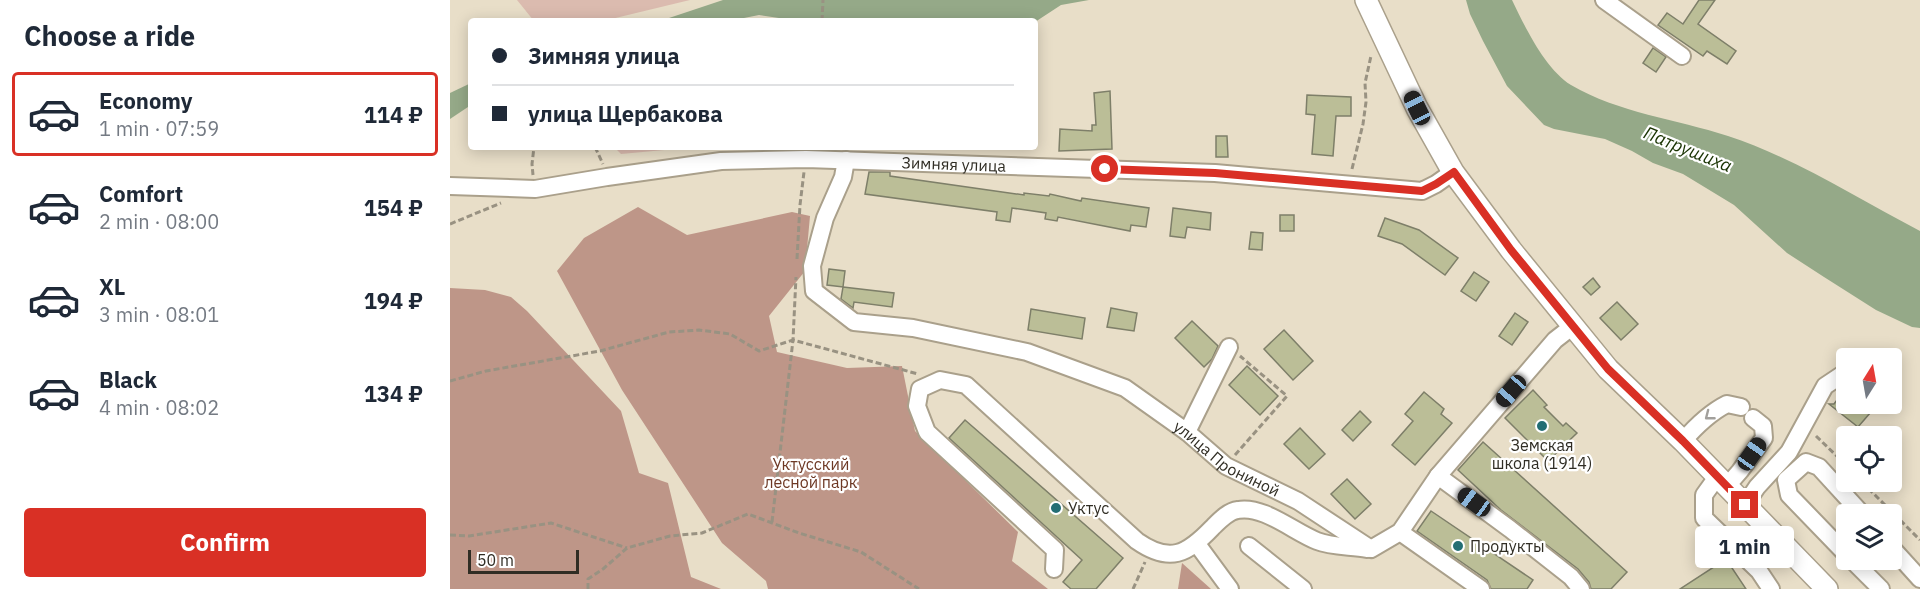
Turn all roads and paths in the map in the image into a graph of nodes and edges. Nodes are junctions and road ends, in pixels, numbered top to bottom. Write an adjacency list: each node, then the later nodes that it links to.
1 (824, 0): 4 (path)
2 (1366, 0): 10 (main road)
3 (1604, 0): 6 (street)
4 (822, 18)
5 (1371, 56): 11 (path)
6 (1682, 56)
7 (534, 150): 13 (path)
8 (806, 159): 9 (street, Зимняя улица); 13 (street, Зимняя улица); 16 (path)
9 (846, 160): 11 (street, Зимняя улица); 24 (street, улица Прониной)
10 (1454, 172): 11 (street, Зимняя улица); 18 (main road)
11 (1338, 184)
12 (450, 186): 13 (street, Зимняя улица)
13 (535, 189)
14 (503, 202): 15 (path)
15 (450, 224)
16 (797, 261)
17 (796, 273): 19 (path)
18 (1573, 326): 25 (main road); 27 (street)
19 (793, 340): 22 (path); 23 (path); 32 (path)
20 (1229, 346): 24 (street); 26 (path)
21 (1836, 379): 31 (street)
22 (940, 380): 41 (street); 43 (street)
23 (450, 381)
24 (1186, 432): 26 (street, улица Прониной)
25 (1683, 441): 28 (main road); 28 (street, one-way to 25)
26 (1226, 466): 40 (street, улица Прониной)
27 (1438, 476): 33 (street); 52 (street)
28 (1722, 482): 31 (main road); 53 (street)
29 (1872, 492): 35 (path)
30 (1853, 504): 37 (street)
31 (1745, 505): 54 (main road)
32 (772, 522): 39 (path); 48 (path)
33 (1400, 532): 40 (street); 51 (street)
34 (450, 535): 39 (path)
35 (1920, 540)
36 (1197, 544): 40 (street); 41 (street); 50 (street)
37 (1836, 544)
38 (1249, 546): 46 (street)
39 (627, 548): 47 (path)
40 (1371, 549)
41 (1150, 550): 49 (path)
42 (1902, 559): 45 (street)
43 (1054, 569)
44 (1862, 570): 55 (street)
45 (1920, 579)
46 (1300, 588)
47 (588, 589)
48 (919, 589)
49 (1133, 589)
50 (1230, 589)
51 (1481, 589)
52 (1581, 589)
53 (1771, 589)
54 (1827, 589)
55 (1881, 589)

